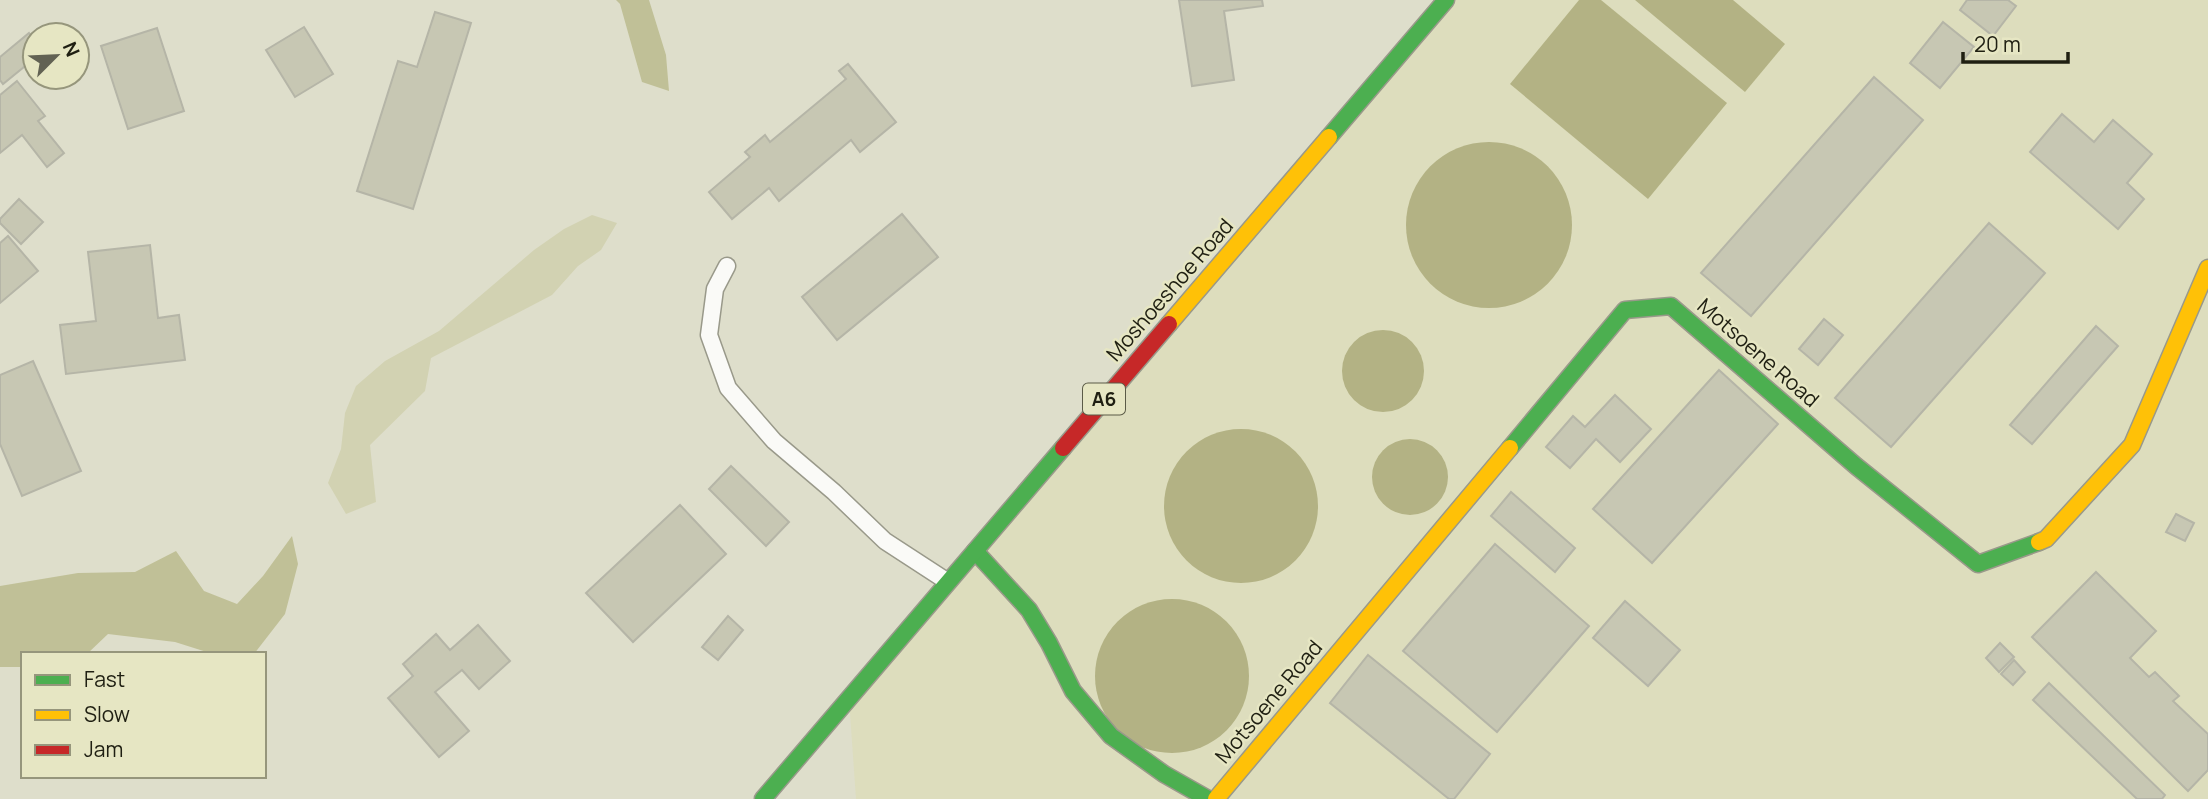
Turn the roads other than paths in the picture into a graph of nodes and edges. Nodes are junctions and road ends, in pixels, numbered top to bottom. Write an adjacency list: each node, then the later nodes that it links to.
1 (1446, 0): 4 (street, Moshoeshoe Road / A6)
2 (727, 266): 5 (lane)
3 (2208, 268): 8 (street, Motsoene Road)
4 (975, 551): 5 (street, Moshoeshoe Road / A6); 7 (street)
5 (948, 582): 6 (street, Moshoeshoe Road / A6)
6 (763, 799)
7 (1208, 799)
8 (1216, 799)

